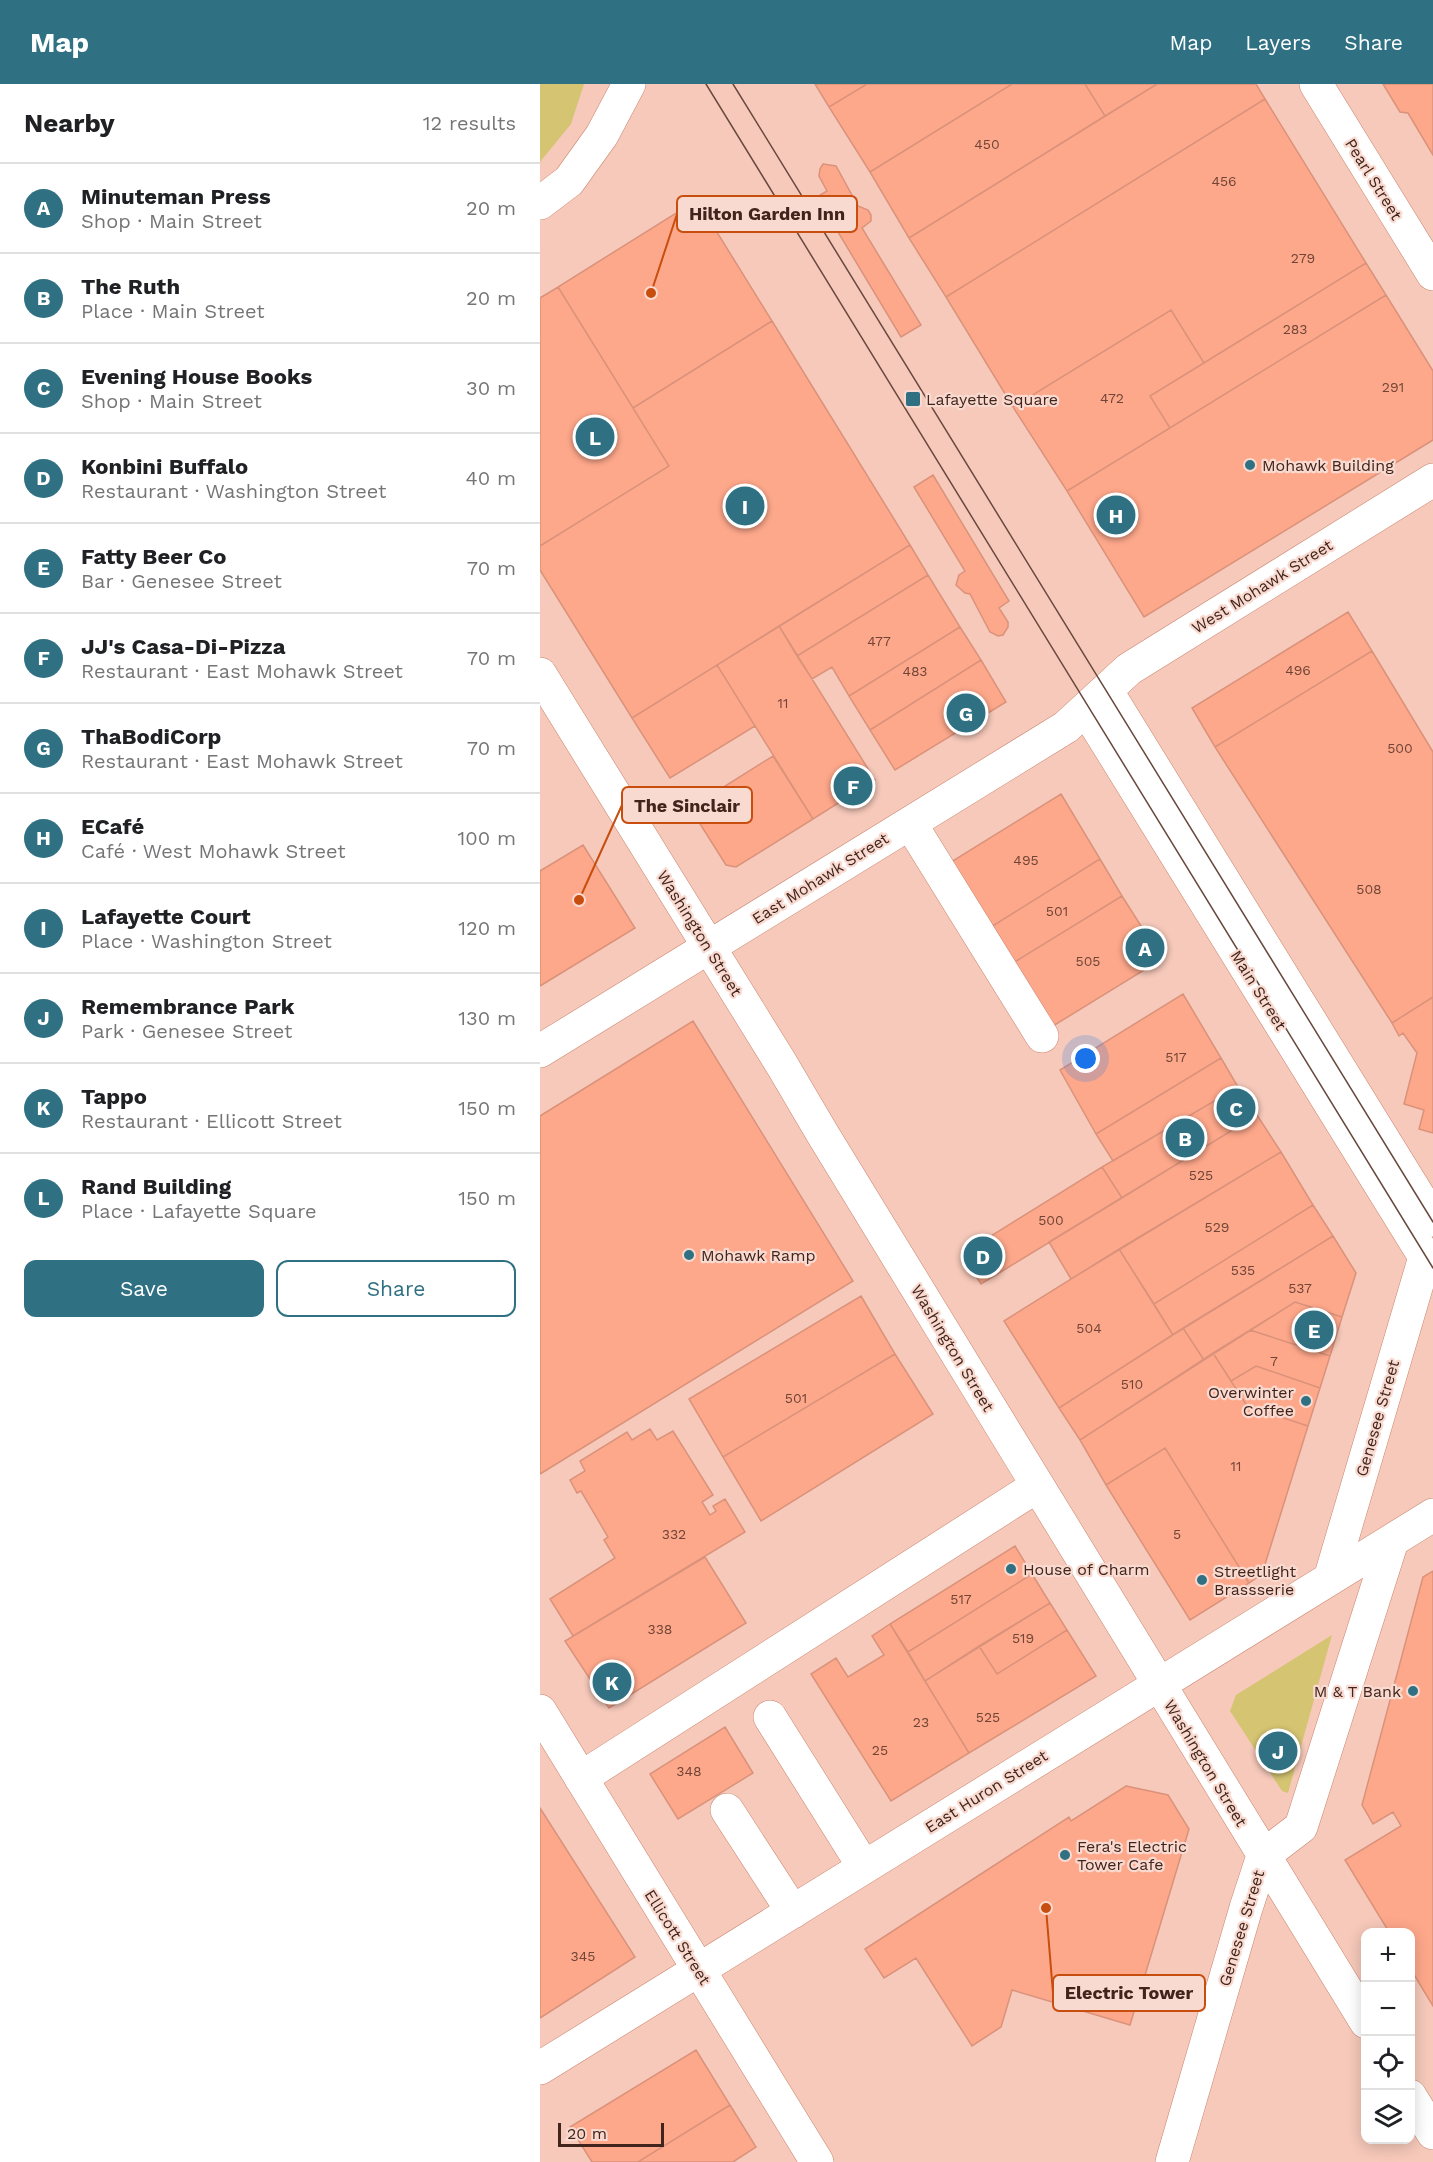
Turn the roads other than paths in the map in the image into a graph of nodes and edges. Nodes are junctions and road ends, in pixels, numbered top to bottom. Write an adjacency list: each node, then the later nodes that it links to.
1 (629, 84): 3 (street)
2 (1316, 84): 4 (street, Pearl Street)
3 (540, 203)
4 (1433, 274)
5 (1433, 480): 7 (street, West Mohawk Street)
6 (540, 674): 9 (street, Washington Street)
7 (1096, 699): 8 (street, East Mohawk Street); 12 (street, Main Street); 13 (street, Main Street)
8 (910, 823): 9 (street, East Mohawk Street); 10 (street)
9 (708, 947): 11 (street, East Mohawk Street); 14 (street, Washington Street)
10 (1042, 1036)
11 (540, 1051)
12 (1433, 1220)
13 (1429, 1264): 17 (street, Genesee Street)
14 (1037, 1486): 18 (street, Washington Street); 21 (street)
15 (1433, 1515): 16 (street, East Huron Street)
16 (1392, 1540): 17 (street, East Huron Street); 23 (street, Genesee Street)
17 (1330, 1579): 18 (street, East Huron Street)
18 (1159, 1685): 23 (street, Washington Street); 24 (street, East Huron Street)
19 (540, 1711): 21 (street, Ellicott Street)
20 (770, 1717): 24 (street)
21 (581, 1778): 26 (street, Ellicott Street)
22 (727, 1810): 25 (street)
23 (1263, 1856): 27 (street, Washington Street); 32 (street, Genesee Street)
24 (864, 1867): 25 (street, East Huron Street)
25 (793, 1912): 26 (street, East Huron Street)
26 (699, 1970): 28 (street, East Huron Street); 31 (street, Ellicott Street)
27 (1361, 2015)
28 (540, 2068)
29 (1415, 2104): 30 (street)
30 (1433, 2133)
31 (817, 2162)
32 (1172, 2162)

